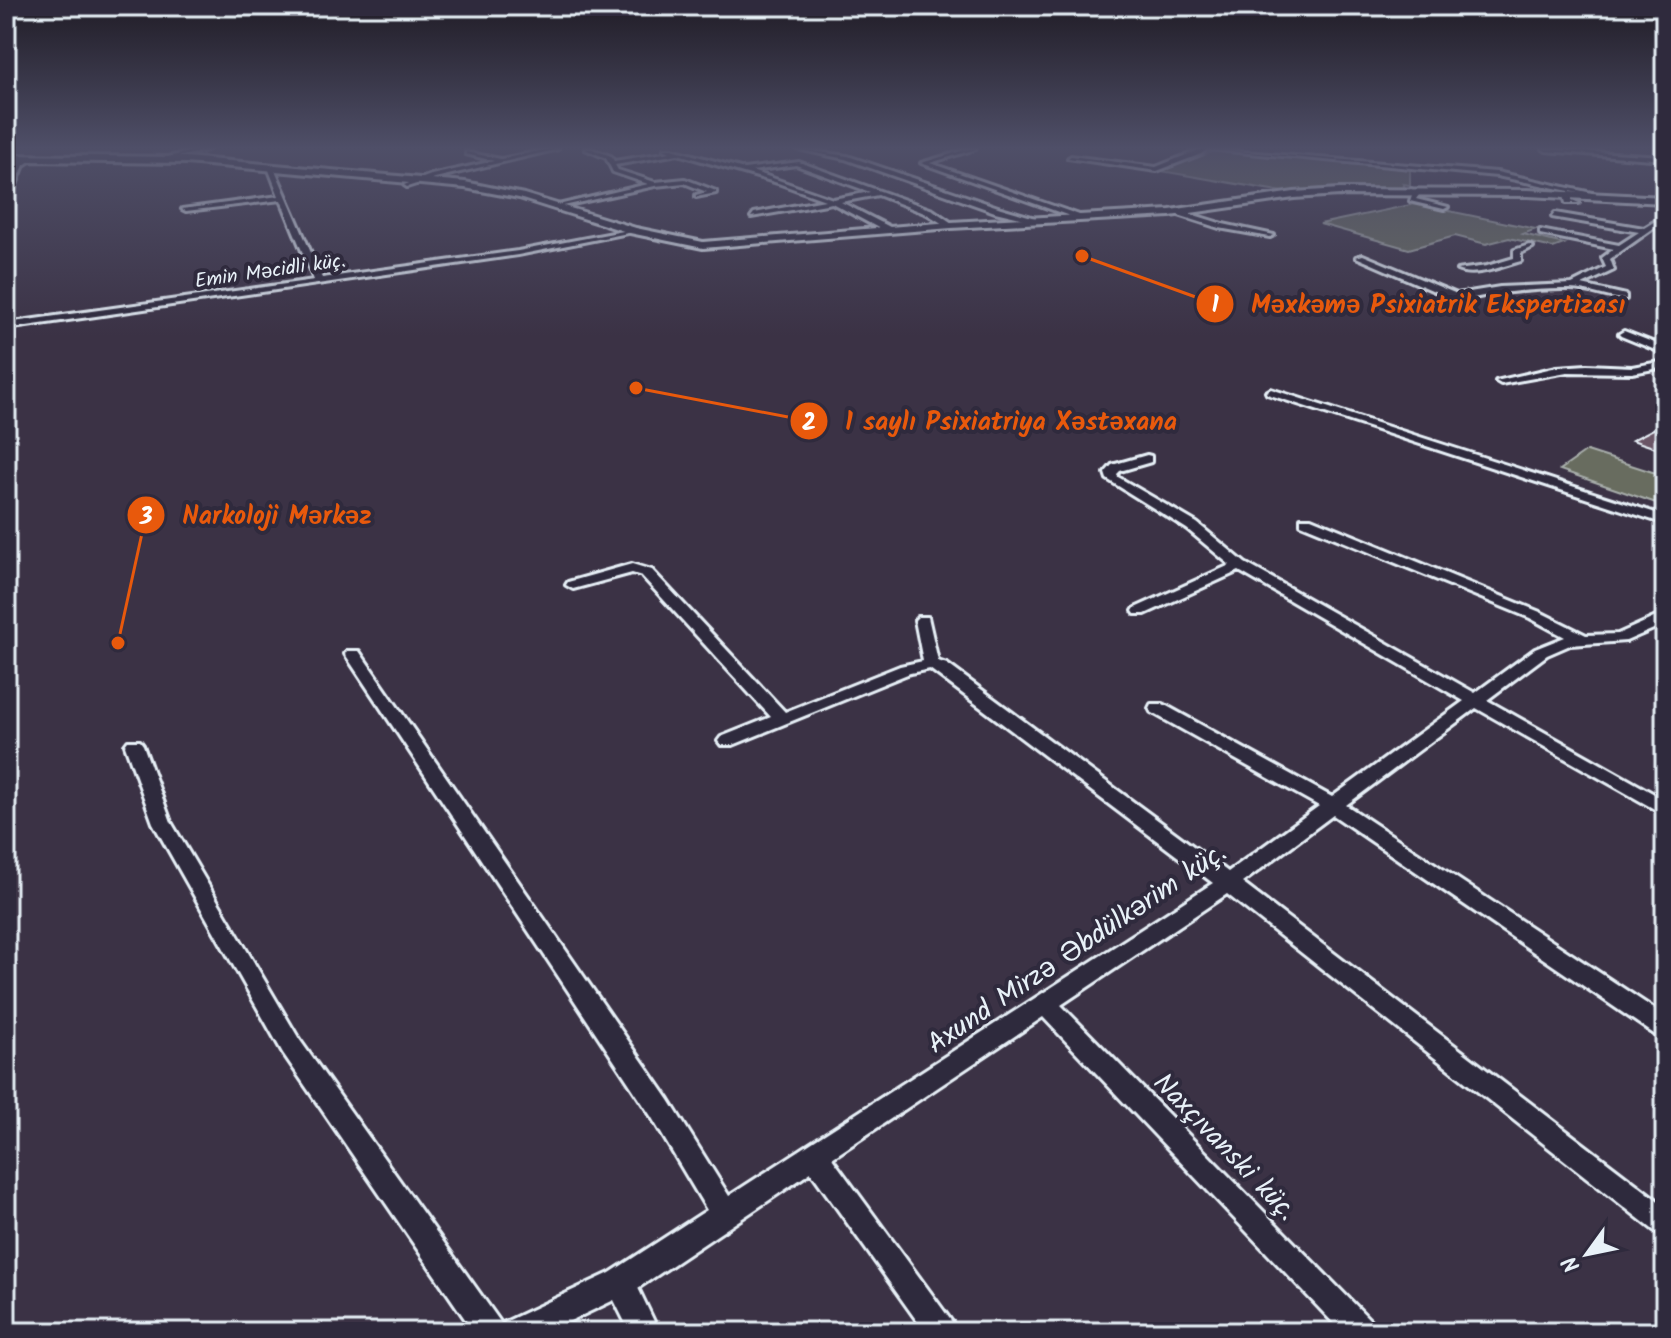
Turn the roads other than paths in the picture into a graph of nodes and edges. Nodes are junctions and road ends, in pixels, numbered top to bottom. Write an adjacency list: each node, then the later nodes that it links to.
1 (291, 211): 33 (street)
2 (570, 211): 19 (main road)
3 (775, 211): 10 (street)
4 (849, 211): 17 (street)
5 (928, 211): 16 (street)
6 (1004, 211): 14 (street)
7 (1065, 211): 13 (street)
8 (1182, 211): 9 (main road)
9 (1178, 212): 13 (main road); 18 (street)
10 (754, 215)
11 (1555, 215): 21 (street)
12 (1665, 217): 21 (street)
13 (1084, 218): 14 (main road)
14 (1038, 220): 16 (main road)
15 (1263, 223): 18 (street)
16 (951, 225): 17 (main road)
17 (887, 229): 19 (main road)
18 (1238, 230): 23 (street); 24 (street)
19 (634, 231): 33 (street, Emin Məcidli küç.)
20 (1587, 231): 25 (street)
21 (1647, 231): 27 (street)
22 (1543, 232): 25 (street)
23 (1270, 235)
24 (1218, 237)
25 (1577, 239): 27 (street)
26 (1529, 247): 29 (street)
27 (1620, 248): 34 (street)
28 (1360, 257): 36 (street)
29 (1479, 269): 30 (street); 31 (street)
30 (1461, 270)
31 (1493, 274)
32 (1507, 279): 35 (street)
33 (319, 281): 39 (street, Emin Məcidli küç.)
34 (1574, 286): 35 (street); 37 (street)
35 (1530, 288): 36 (street)
36 (1456, 297): 38 (street)
37 (1623, 297)
38 (1427, 306)
39 (6, 326)
40 (1624, 334): 41 (street)
41 (1665, 351)
42 (1665, 364): 43 (street)
43 (1501, 381)
44 (1271, 392): 46 (street)
45 (1147, 459): 48 (street)
46 (1665, 520)
47 (1306, 521): 53 (street)
48 (1240, 566): 50 (street); 56 (street)
49 (573, 585): 58 (street)
50 (1140, 611)
51 (1664, 619): 53 (street, Axund Mirzə Əbdülkərim küç.)
52 (923, 620): 55 (street)
53 (1581, 639): 56 (street, Axund Mirzə Əbdülkərim küç.)
54 (353, 654): 67 (street)
55 (931, 664): 58 (street); 63 (street)
56 (1477, 701): 61 (street, Axund Mirzə Əbdülkərim küç.); 62 (street)
57 (1157, 708): 61 (street)
58 (782, 719): 59 (street)
59 (727, 741)
60 (134, 745): 70 (street)
61 (1335, 807): 63 (street, Axund Mirzə Əbdülkərim küç.); 65 (street)
62 (1665, 808)
63 (1228, 883): 64 (street, Axund Mirzə Əbdülkərim küç.); 68 (street)
64 (1045, 1004): 66 (street, Axund Mirzə Əbdülkərim küç.); 74 (street, Naxçıvanski küç.)
65 (1665, 1029)
66 (815, 1155): 67 (street, Axund Mirzə Əbdülkərim küç.); 73 (street)
67 (725, 1215): 69 (street, Axund Mirzə Əbdülkərim küç.)
68 (1665, 1223)
69 (620, 1283): 71 (street, Axund Mirzə Əbdülkərim küç.); 72 (street)
70 (491, 1332)
71 (515, 1332)
72 (645, 1332)
73 (942, 1332)
74 (1362, 1332)

